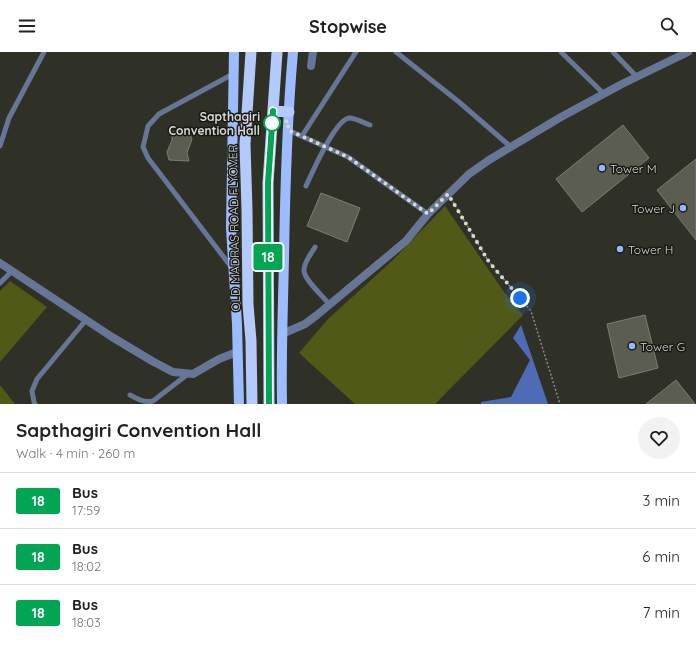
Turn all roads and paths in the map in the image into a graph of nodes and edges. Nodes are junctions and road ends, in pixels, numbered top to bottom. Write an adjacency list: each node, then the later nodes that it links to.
1 (44, 52): 21 (lane)
2 (234, 52): 13 (main road)
3 (251, 52): 40 (highway, OLD MADRAS ROAD FLYOVER)
4 (277, 52): 16 (highway)
5 (293, 52): 17 (main road)
6 (313, 52): 12 (street)
7 (356, 52): 20 (lane)
8 (396, 52): 23 (lane)
9 (561, 52): 15 (lane)
10 (613, 52): 14 (lane)
11 (688, 52): 14 (street)
12 (311, 66)
13 (233, 74): 29 (main road); 29 (lane)
14 (637, 77): 15 (street)
15 (604, 94): 23 (street)
16 (273, 111): 17 (highway); 41 (highway)
17 (289, 112): 19 (main road)
18 (370, 125): 22 (lane)
19 (288, 130): 20 (lane); 34 (main road)
20 (302, 136): 22 (lane)
21 (0, 146)
22 (325, 146): 24 (lane); 26 (lane)
23 (511, 147): 25 (street)
24 (306, 186)
25 (448, 194): 26 (street); 43 (path)
26 (428, 214): 32 (street)
27 (315, 247): 32 (lane)
28 (0, 263): 30 (street)
29 (233, 270): 35 (main road)
30 (12, 271): 31 (lane); 33 (street)
31 (0, 283)
32 (330, 305): 34 (street)
33 (86, 320): 36 (street); 38 (lane)
34 (282, 334): 42 (main road)
35 (237, 352): 36 (street); 39 (main road)
36 (188, 374): 37 (lane)
37 (130, 395)
38 (35, 404)
39 (239, 404)
40 (252, 404)
41 (269, 404)
42 (282, 404)
43 (560, 404)

